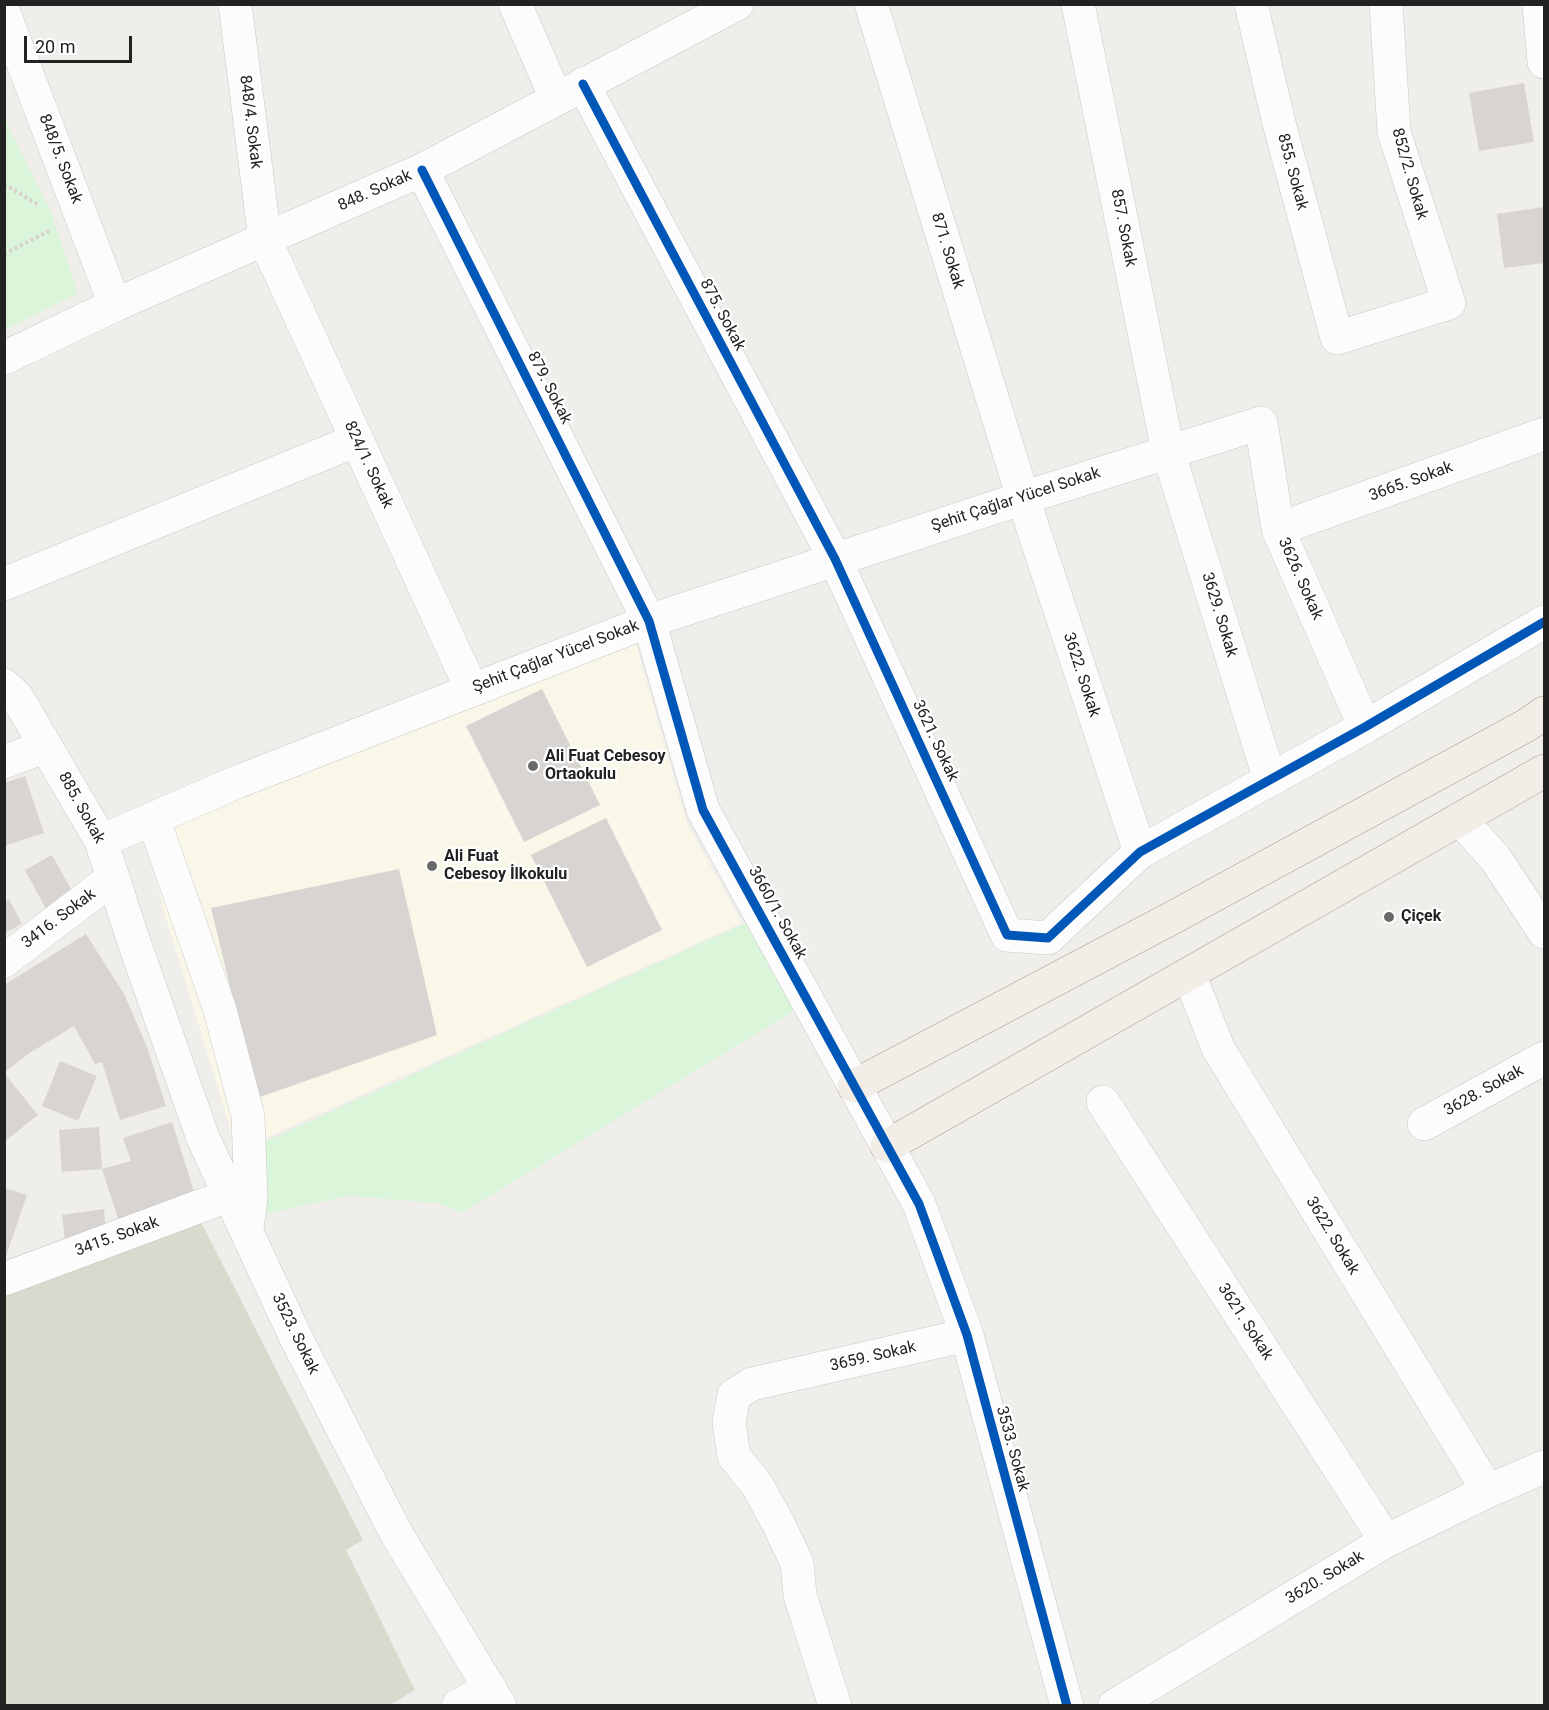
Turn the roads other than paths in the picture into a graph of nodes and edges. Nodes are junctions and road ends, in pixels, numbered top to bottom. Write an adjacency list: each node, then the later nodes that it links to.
1 (17, 4): 10 (street)
2 (235, 4): 14 (street, 848/4. Sokak)
3 (514, 4): 12 (street, 875. Sokak)
4 (871, 4): 22 (street, 871. Sokak)
5 (1077, 4): 21 (street, 857. Sokak)
6 (1251, 4): 15 (street, 855. Sokak)
7 (1386, 4): 15 (street, 852/2. Sokak)
8 (1539, 4): 11 (street)
9 (734, 5): 12 (street, 848. Sokak)
10 (4, 13): 16 (street, 848/5. Sokak)
11 (1545, 62)
12 (570, 91): 13 (street, 848. Sokak); 24 (street, 875. Sokak)
13 (422, 170): 14 (street, 848. Sokak); 26 (street, 879. Sokak)
14 (265, 240): 16 (street, 848. Sokak); 20 (street, 824/1. Sokak)
15 (1449, 303)
16 (115, 305): 17 (street, 848. Sokak)
17 (4, 358)
18 (1261, 423): 21 (street, Şehit Çağlar Yücel Sokak); 23 (street, 3626. Sokak)
19 (1545, 434): 23 (street, 3665. Sokak)
20 (357, 440): 25 (street); 29 (street, 824/1. Sokak)
21 (1168, 451): 22 (street, Şehit Çağlar Yücel Sokak); 35 (street, 3629. Sokak)
22 (1023, 498): 24 (street, Şehit Çağlar Yücel Sokak); 39 (street, 3622. Sokak)
23 (1278, 529): 31 (street, 3626. Sokak)
24 (834, 560): 26 (street, Şehit Çağlar Yücel Sokak); 39 (street, 3621. Sokak)
25 (4, 584)
26 (650, 621): 29 (street, Şehit Çağlar Yücel Sokak); 46 (street, 3660/1. Sokak)
27 (1545, 622): 31 (street)
28 (4, 685): 32 (street, 885. Sokak)
29 (472, 690): 36 (street, Şehit Çağlar Yücel Sokak)
30 (1545, 713): 46 (main road)
31 (1365, 727): 35 (street)
32 (45, 746): 33 (street); 38 (street, 885. Sokak)
33 (4, 762)
34 (1545, 771): 37 (main road)
35 (1270, 780): 39 (street)
36 (153, 818): 38 (street, Şehit Çağlar Yücel Sokak); 52 (street)
37 (1460, 819): 41 (street); 44 (main road)
38 (101, 840): 40 (street, 885. Sokak)
39 (1140, 852)
40 (113, 878): 42 (street, 885. Sokak); 43 (street, 3416. Sokak)
41 (1545, 932)
42 (134, 942): 50 (street, 3523. Sokak)
43 (4, 961)
44 (1189, 974): 49 (main road); 56 (street, 3622. Sokak)
45 (1545, 1058): 48 (street, 3628. Sokak)
46 (854, 1086): 49 (street, 3660/1. Sokak)
47 (1103, 1102): 57 (street, 3621. Sokak)
48 (1424, 1124)
49 (887, 1146): 51 (street, 3660/1. Sokak)
50 (230, 1195): 52 (street, 3523. Sokak); 53 (street, 3415. Sokak)
51 (918, 1204): 54 (street, 3533. Sokak)
52 (247, 1231): 58 (street, 3523. Sokak)
53 (4, 1279)
54 (967, 1335): 60 (street, 3659. Sokak); 61 (street, 3533. Sokak)
55 (1545, 1467): 56 (street, 3620. Sokak)
56 (1488, 1491): 57 (street, 3620. Sokak)
57 (1386, 1541): 62 (street, 3620. Sokak)
58 (495, 1697): 59 (street)
59 (458, 1706)
60 (835, 1706)
61 (1067, 1706)
62 (1114, 1706)

